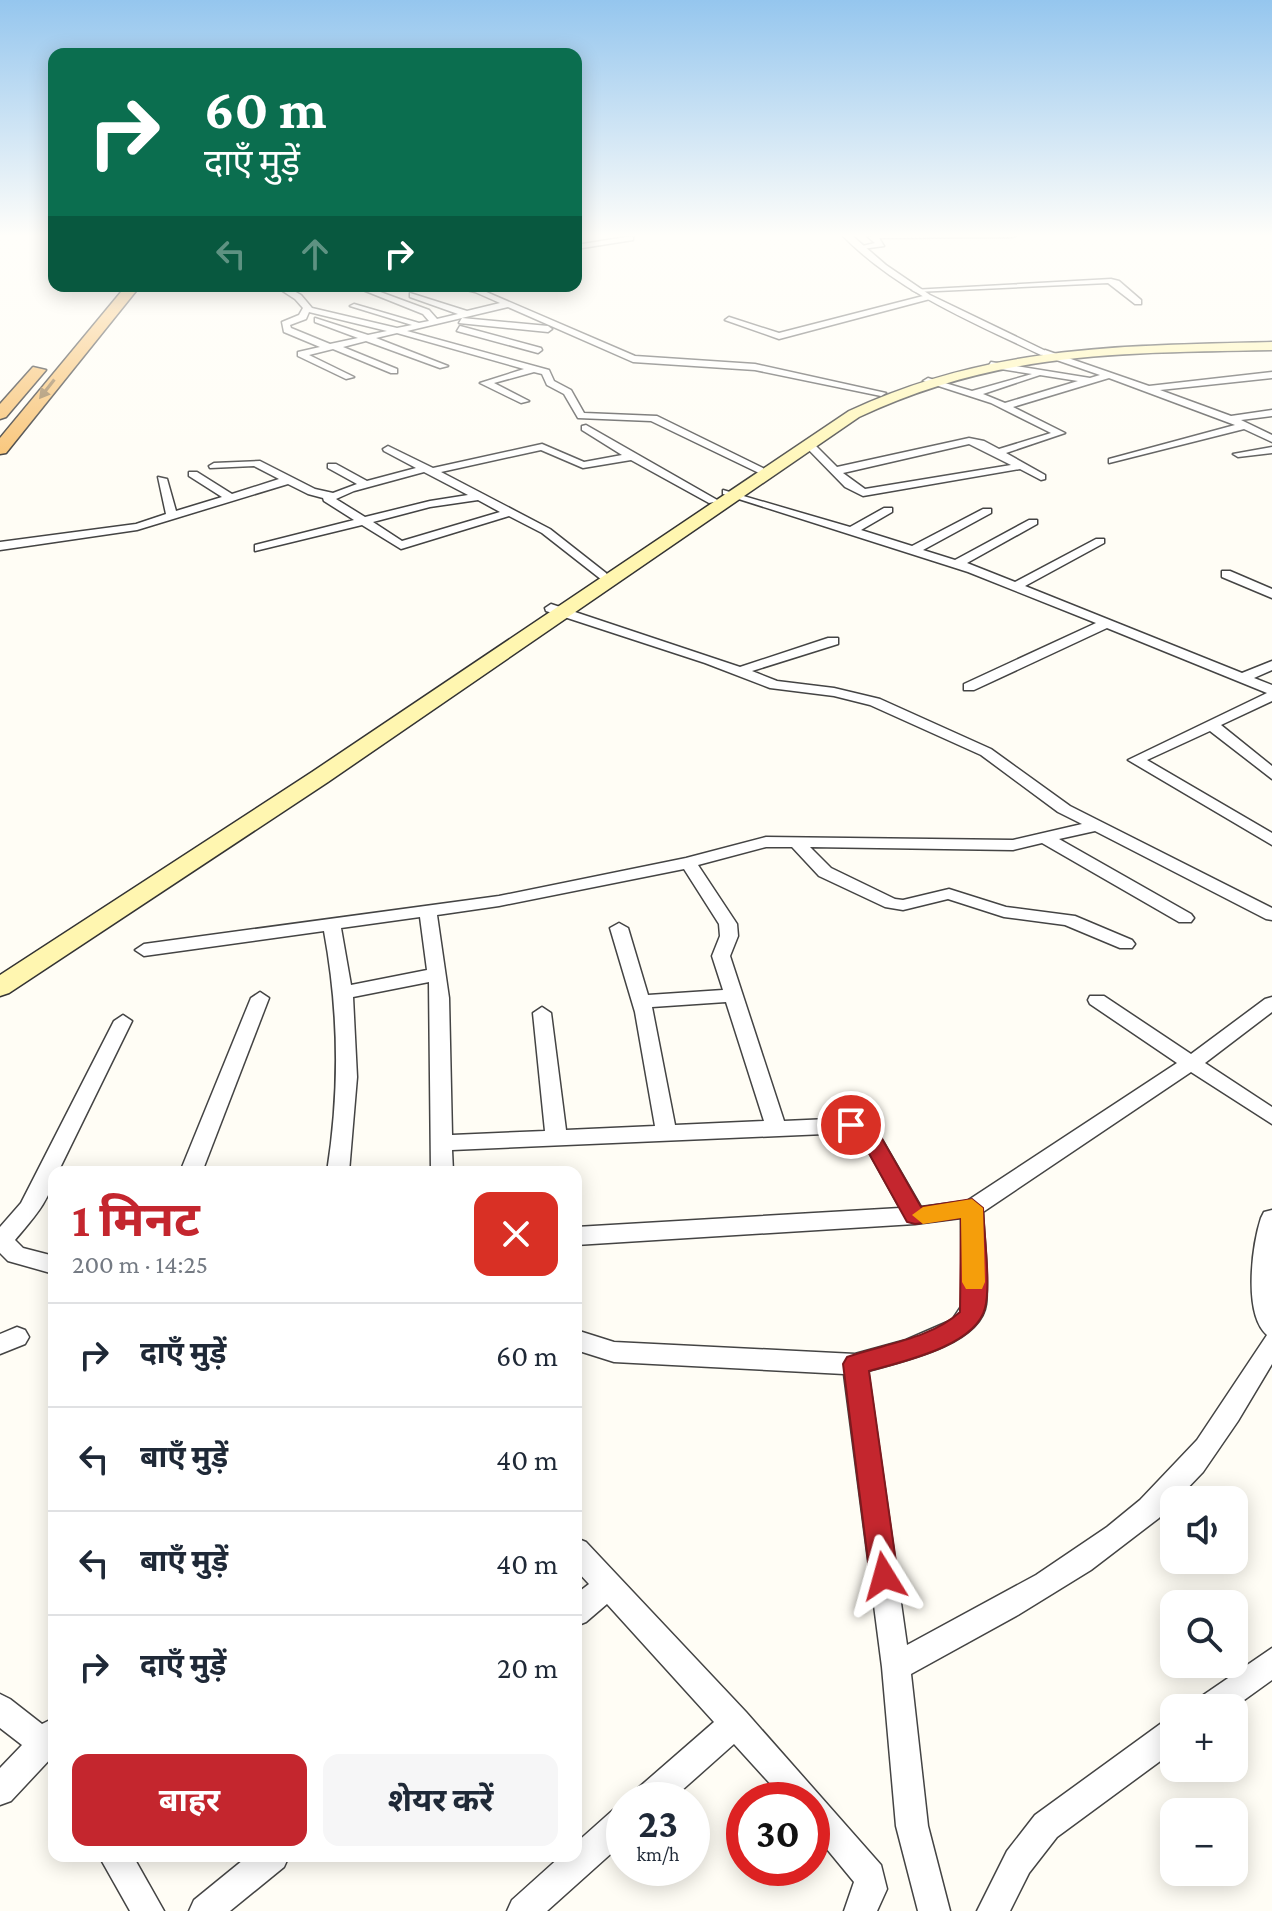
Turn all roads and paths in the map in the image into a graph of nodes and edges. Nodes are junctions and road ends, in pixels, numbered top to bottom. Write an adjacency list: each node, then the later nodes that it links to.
1 (103, 322): 47 (highway, one-way to 47)
2 (288, 322): 17 (street)
3 (329, 322): 15 (street)
4 (355, 322): 14 (street)
5 (411, 322): 12 (street)
6 (434, 322): 12 (street); 18 (street)
7 (487, 322): 13 (street)
8 (547, 322): 13 (street)
9 (736, 322): 10 (street)
10 (831, 322)
11 (980, 322): 19 (street)
12 (421, 325): 14 (street)
13 (560, 328): 34 (street)
14 (398, 331): 15 (street); 23 (street)
15 (366, 338): 17 (street); 22 (street)
16 (1272, 345): 19 (main road)
17 (331, 347): 24 (street); 29 (street)
18 (538, 350)
19 (1048, 354): 21 (main road); 27 (street); 34 (main road)
20 (45, 361): 41 (highway)
21 (991, 365): 25 (street); 30 (main road)
22 (443, 366)
23 (534, 368): 26 (street); 35 (street)
24 (394, 371)
25 (1044, 373): 31 (street); 36 (street)
26 (515, 374): 35 (street); 38 (street)
27 (1111, 375): 31 (street); 33 (street)
28 (1272, 375): 33 (street)
29 (349, 377)
30 (928, 381): 36 (street); 46 (main road)
31 (1093, 381): 39 (street)
32 (1272, 387): 37 (street)
33 (1150, 389): 37 (street)
34 (881, 393): 58 (main road)
35 (570, 394): 58 (street)
36 (974, 394): 39 (street)
37 (1175, 398): 42 (street)
38 (524, 401)
39 (1005, 406): 51 (street)
40 (1272, 413): 42 (street)
41 (0, 414)
42 (1229, 419): 43 (street)
43 (1245, 426): 45 (street); 53 (street)
44 (586, 428): 52 (street)
45 (1272, 439)
46 (809, 445): 59 (street); 68 (main road)
47 (0, 449)
48 (388, 449): 57 (street)
49 (1272, 450): 50 (street)
50 (1238, 454)
51 (1002, 455): 56 (street); 59 (street); 65 (street)
52 (632, 457): 57 (street); 68 (street)
53 (1113, 461)
54 (214, 466): 63 (street)
55 (332, 466): 64 (street)
56 (1021, 466): 61 (street); 65 (street)
57 (429, 470): 64 (street); 67 (street)
58 (759, 470): 68 (main road)
59 (835, 471): 65 (street)
60 (193, 474): 69 (street)
61 (1041, 477)
62 (162, 479): 73 (street)
63 (288, 480): 66 (street); 69 (street)
64 (365, 484): 66 (street)
65 (849, 485)
66 (332, 496): 74 (street)
67 (482, 496): 72 (street); 74 (street)
68 (725, 496): 76 (street); 83 (main road); 88 (main road)
69 (233, 499): 73 (street)
70 (888, 510): 76 (street)
71 (987, 511): 80 (street)
72 (511, 512): 74 (street); 83 (street)
73 (172, 517): 78 (street)
74 (360, 521): 79 (street)
75 (1033, 522): 81 (street)
76 (852, 531): 80 (street)
77 (1100, 541): 85 (street)
78 (0, 546)
79 (259, 548)
80 (914, 550): 81 (street)
81 (957, 564): 85 (street)
82 (1226, 574): 86 (street)
83 (602, 576): 88 (main road)
84 (1272, 581): 86 (street)
85 (1016, 586): 89 (street)
86 (1257, 588): 87 (street)
87 (1272, 594)
88 (558, 610): 92 (street); 111 (main road); 113 (main road)
89 (1107, 623): 93 (street); 94 (street)
90 (833, 641): 92 (street)
91 (1272, 665): 93 (street)
92 (740, 671): 99 (street)
93 (1242, 678): 95 (street)
94 (969, 687)
95 (1272, 690)
96 (1272, 696): 97 (street)
97 (1211, 724): 98 (street); 100 (street)
98 (1272, 774)
99 (1096, 826): 101 (street); 105 (street)
100 (1268, 834)
101 (1045, 838): 102 (street); 106 (street)
102 (795, 841): 103 (street); 109 (street)
103 (688, 863): 104 (street); 115 (street)
104 (428, 912): 107 (street); 112 (street)
105 (1272, 915)
106 (1185, 918)
107 (331, 923): 110 (street); 114 (street)
108 (619, 928): 118 (street)
109 (1126, 944)
110 (144, 950)
111 (0, 971)
112 (438, 974): 114 (street); 127 (street)
113 (0, 987)
114 (346, 992): 130 (street)
115 (733, 995): 118 (street); 124 (street)
116 (260, 998): 129 (street)
117 (1097, 1000): 122 (street)
118 (641, 1002): 125 (street)
119 (1272, 1003): 122 (street)
120 (542, 1013): 126 (street)
121 (123, 1021): 128 (street)
122 (1189, 1063): 123 (street); 133 (street)
123 (1272, 1117)
124 (776, 1127): 125 (street); 134 (street)
125 (666, 1132): 126 (street)
126 (556, 1136): 127 (street)
127 (441, 1143): 131 (street)
128 (50, 1166)
129 (193, 1166)
130 (339, 1166)
131 (442, 1166)
132 (48, 1170): 137 (street)
133 (972, 1208): 134 (street); 142 (street)
134 (915, 1216): 136 (street)
135 (1272, 1218): 139 (street)
136 (582, 1236)
137 (1, 1241): 138 (street)
138 (48, 1263)
139 (1272, 1327)
140 (582, 1342): 142 (street)
141 (1272, 1343): 147 (street)
142 (855, 1364): 147 (street)
143 (582, 1558): 144 (street)
144 (608, 1586): 145 (street); 150 (street)
145 (582, 1607)
146 (1272, 1662): 148 (street)
147 (896, 1667): 167 (street)
148 (1228, 1694)
149 (0, 1709): 151 (street)
150 (736, 1722): 154 (street); 155 (street)
151 (48, 1737)
152 (48, 1739): 156 (street)
153 (1160, 1743): 168 (street)
154 (668, 1782)
155 (790, 1782)
156 (0, 1790)
157 (830, 1828): 166 (street)
158 (606, 1837): 159 (street)
159 (582, 1858)
160 (119, 1862): 163 (street)
161 (266, 1862): 164 (street)
162 (578, 1862): 165 (street)
163 (148, 1911)
164 (205, 1911)
165 (523, 1911)
166 (860, 1911)
167 (934, 1911)
168 (993, 1911)

